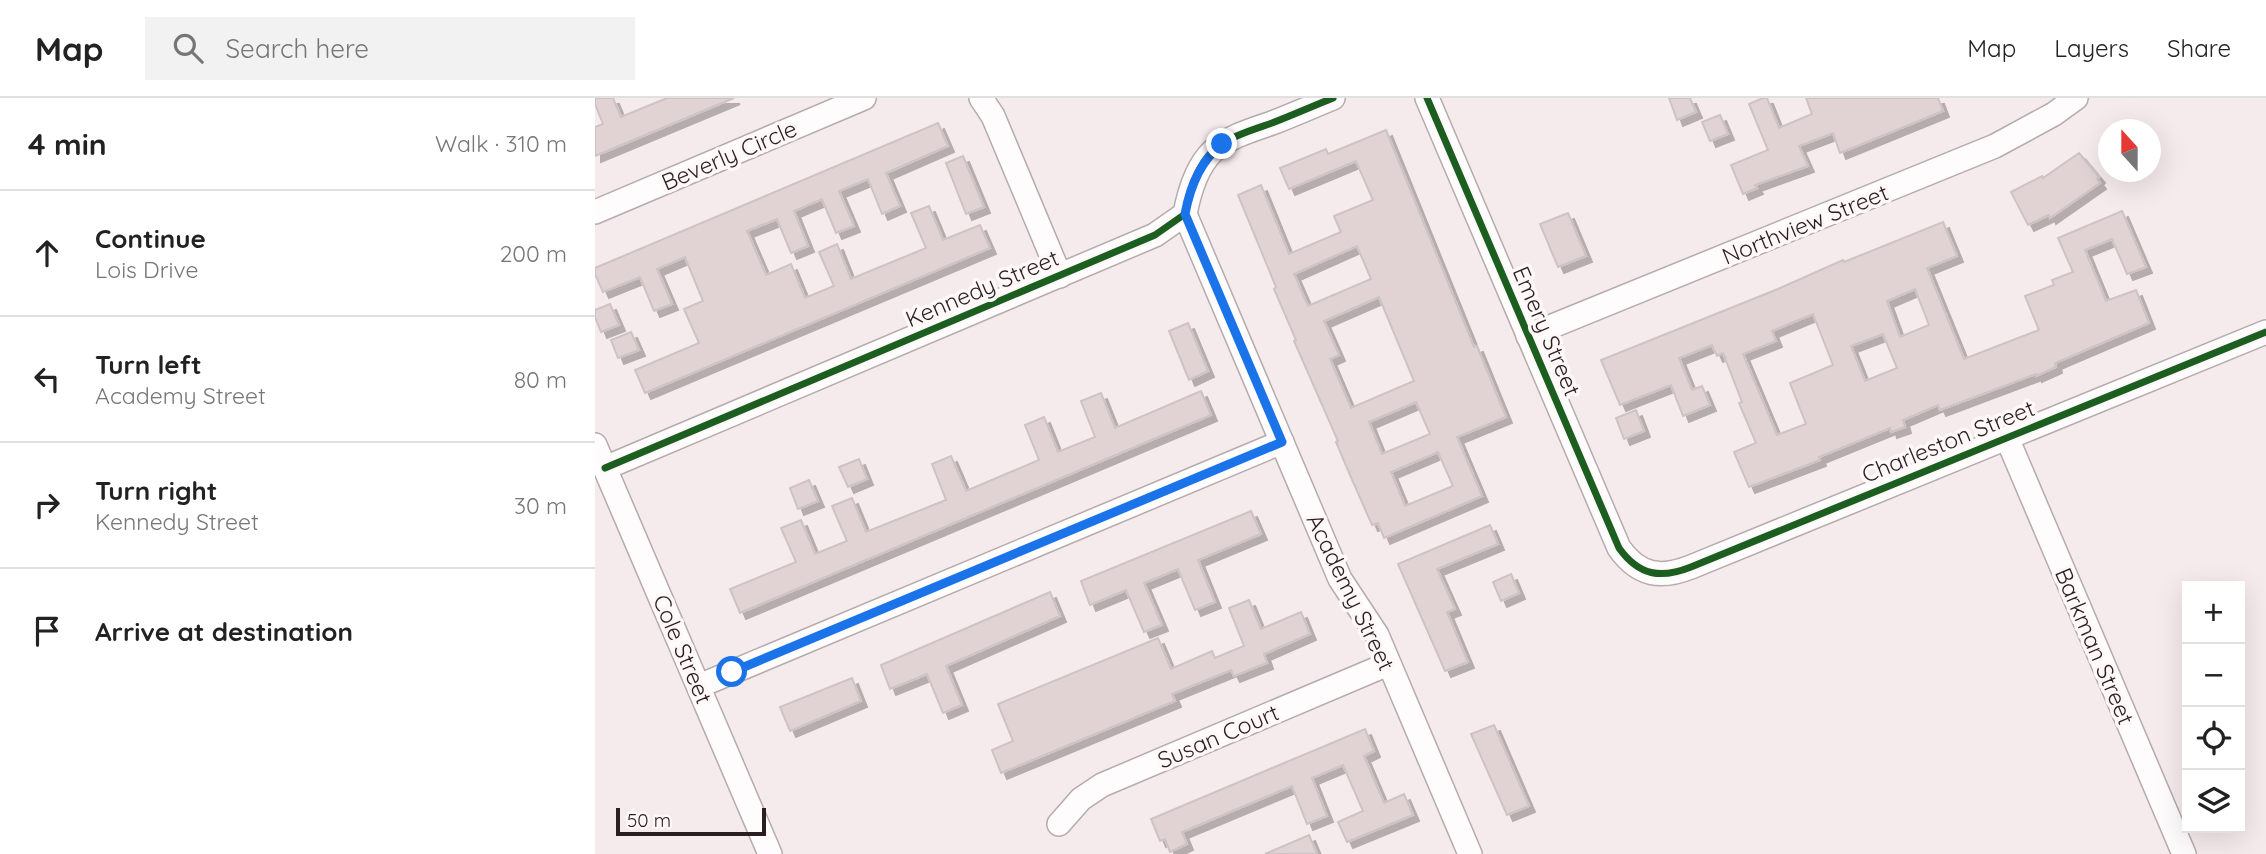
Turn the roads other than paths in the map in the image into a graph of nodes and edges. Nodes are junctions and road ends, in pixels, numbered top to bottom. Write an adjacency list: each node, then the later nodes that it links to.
1 (864, 98): 6 (street, Beverly Circle)
2 (981, 98): 8 (street)
3 (1333, 98): 7 (street)
4 (1427, 98): 10 (street, Emery Street)
5 (2076, 98): 10 (street, Northview Street)
6 (595, 212)
7 (1185, 214): 8 (street, Kennedy Street); 12 (street, Academy Street)
8 (1060, 276): 14 (street, Kennedy Street)
9 (2266, 332): 11 (street, Charleston Street)
10 (1528, 337): 15 (street, Emery Street)
11 (2007, 438): 15 (street, Charleston Street); 21 (street, Barkman Street)
12 (1282, 442): 16 (street, Academy Street); 17 (street)
13 (595, 445): 14 (street, Cole Street)
14 (605, 468): 17 (street, Cole Street)
15 (1643, 570)
16 (1388, 664): 18 (street, Susan Court); 20 (street, Academy Street)
17 (699, 686): 19 (street, Cole Street)
18 (1059, 824)
19 (770, 854)
20 (1470, 854)
21 (2184, 854)

